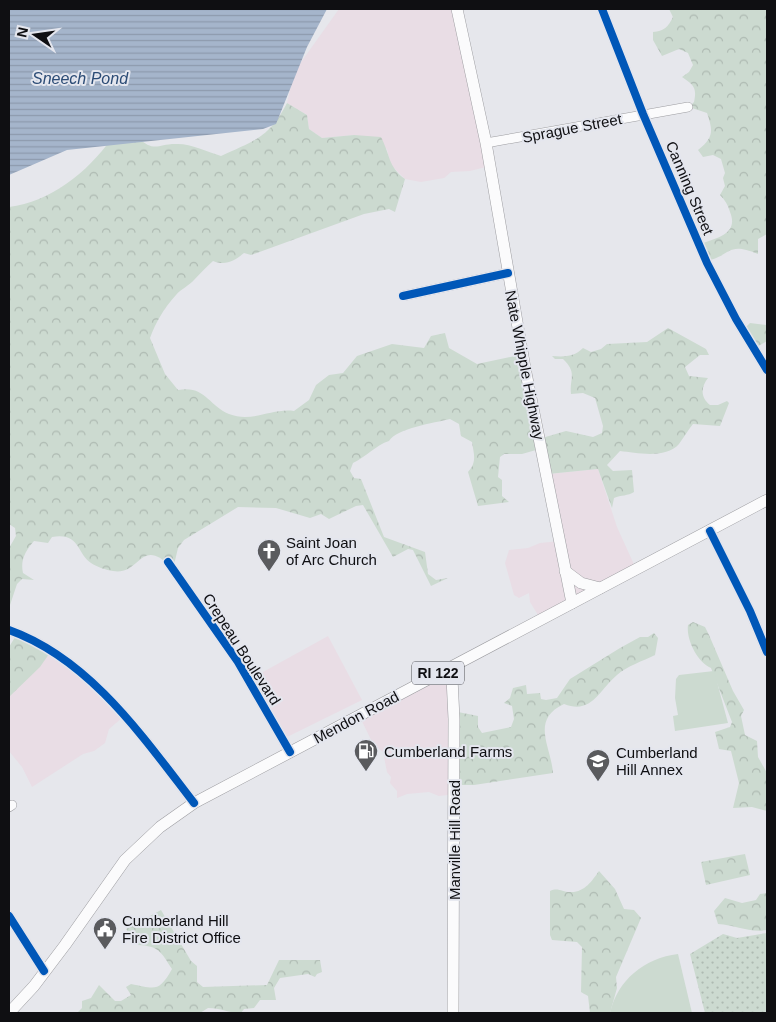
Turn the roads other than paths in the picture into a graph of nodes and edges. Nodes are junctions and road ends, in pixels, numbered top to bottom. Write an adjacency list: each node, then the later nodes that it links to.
1 (457, 9): 5 (main road, Nate Whipple Highway)
2 (602, 9): 4 (street, Canning Street)
3 (688, 107): 4 (street, Sprague Street)
4 (643, 114): 5 (street, Sprague Street); 8 (street, Canning Street)
5 (486, 143): 6 (main road, Nate Whipple Highway)
6 (508, 273): 7 (street); 12 (main road, Nate Whipple Highway)
7 (403, 296)
8 (767, 370)
9 (767, 500): 10 (main road, Mendon Road / RI 122)
10 (710, 531): 13 (main road, Mendon Road / RI 122); 16 (street)
11 (168, 562): 18 (street, Crepeau Boulevard)
12 (565, 571): 13 (main road); 14 (main road, Nate Whipple Highway)
13 (600, 588): 14 (main road, Mendon Road / RI 122)
14 (572, 603): 17 (main road, Mendon Road / RI 122)
15 (9, 630): 19 (street)
16 (767, 652)
17 (447, 668): 18 (main road, Mendon Road / RI 122); 23 (main road, Manville Hill Road)
18 (290, 752): 19 (main road, Mendon Road / RI 122)
19 (194, 803): 21 (main road, Mendon Road / RI 122)
20 (9, 916): 21 (street)
21 (44, 972): 22 (main road, Mendon Road / RI 122)
22 (9, 1013)
23 (453, 1013)

